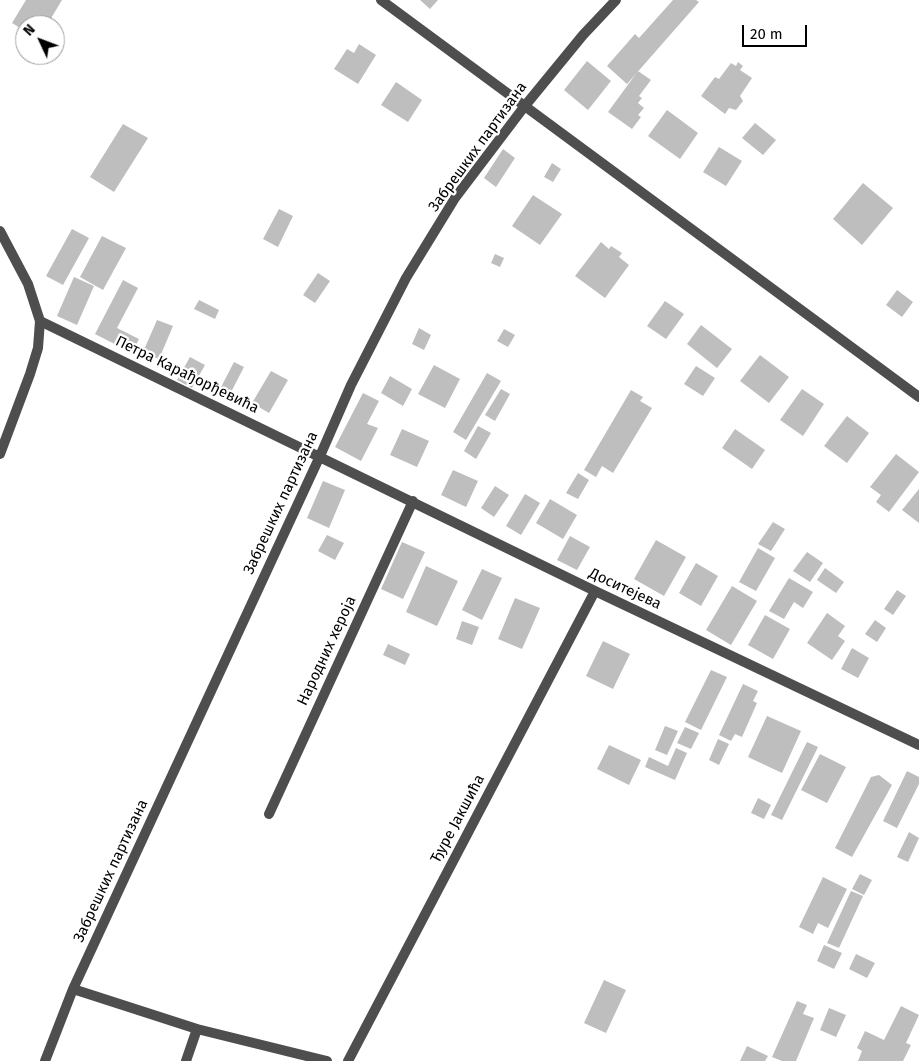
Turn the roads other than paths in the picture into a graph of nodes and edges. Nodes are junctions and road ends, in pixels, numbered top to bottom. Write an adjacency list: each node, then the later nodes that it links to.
1 (381, 0): 3 (street)
2 (616, 0): 3 (street, Забрешких партизана)
3 (524, 107): 6 (street); 8 (street, Забрешких партизана)
4 (0, 231): 5 (street)
5 (40, 321): 7 (street); 8 (street, Петра Карађорђевића)
6 (919, 397)
7 (0, 454)
8 (320, 456): 9 (street, Доситејева); 13 (street, Забрешких партизана)
9 (413, 501): 10 (street, Доситејева); 12 (street, Народних хероја)
10 (595, 591): 11 (street, Доситејева); 18 (street, Ђуре Јакшића)
11 (919, 745)
12 (269, 814)
13 (72, 989): 14 (street); 15 (street, Забрешких партизана)
14 (197, 1029): 16 (street); 17 (street)
15 (45, 1061)
16 (186, 1061)
17 (327, 1061)
18 (348, 1061)

